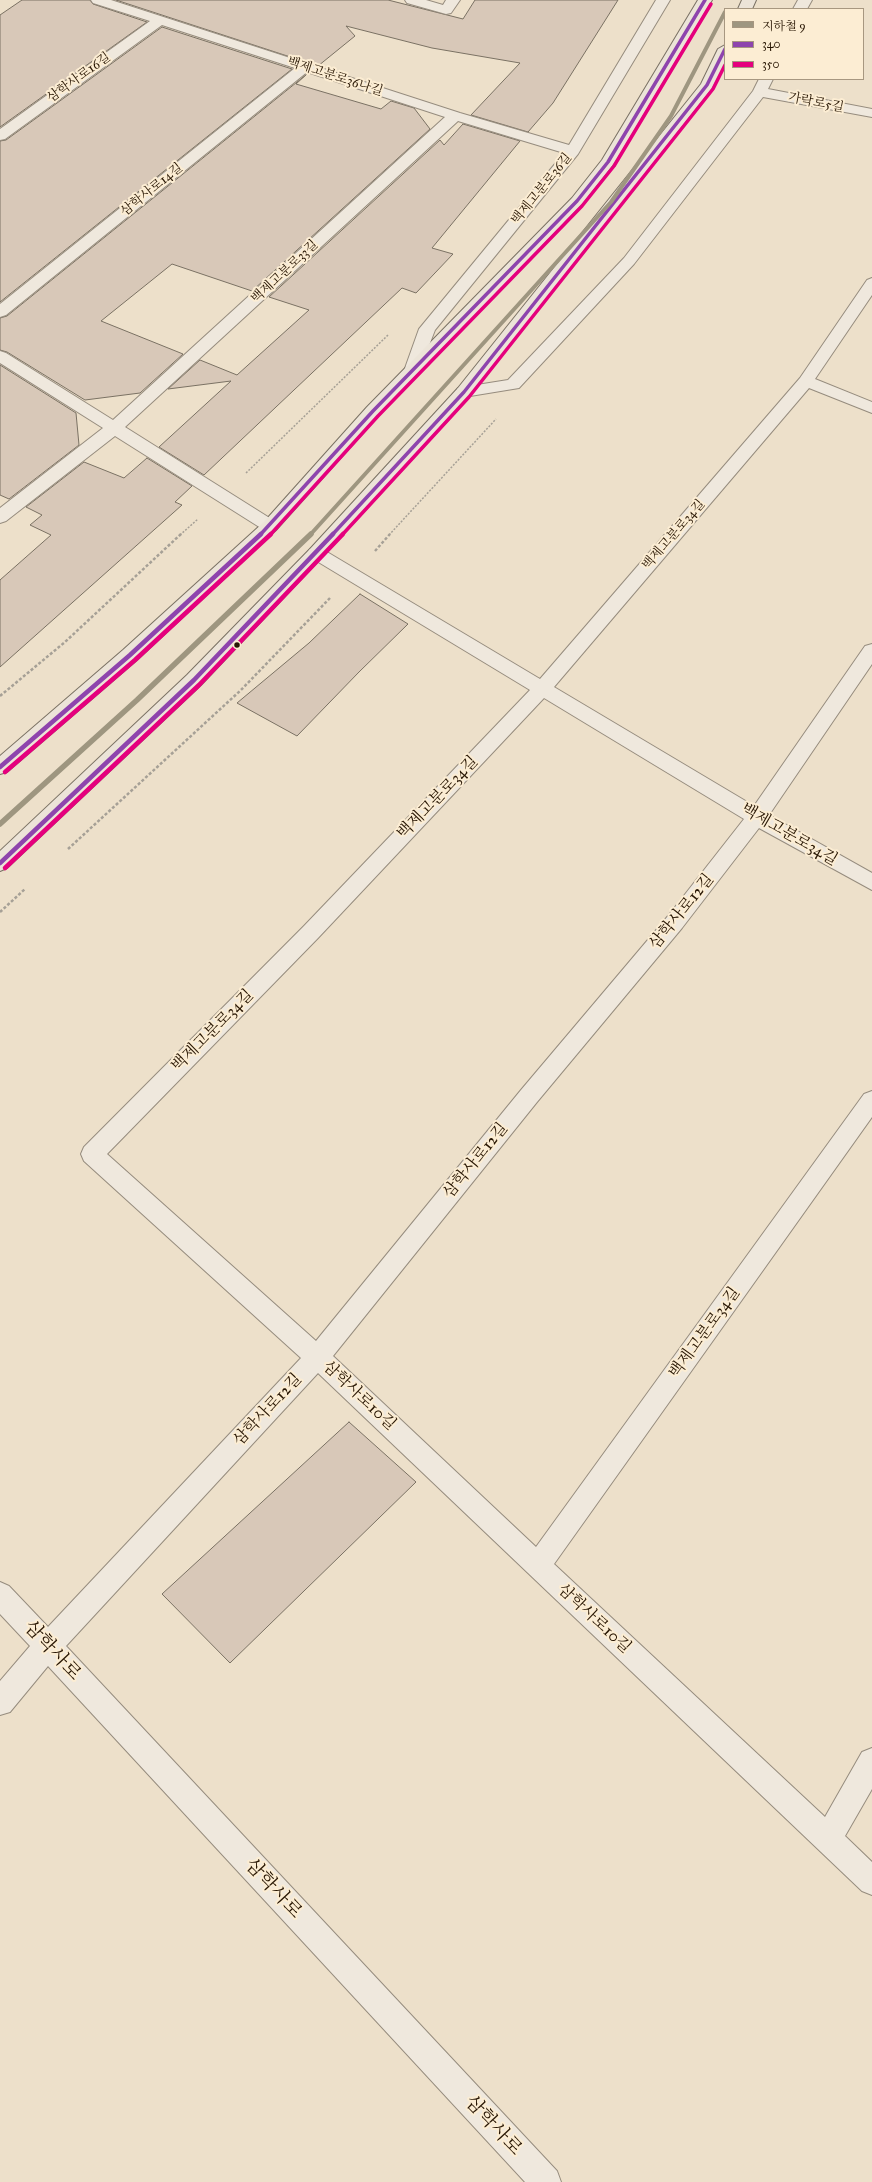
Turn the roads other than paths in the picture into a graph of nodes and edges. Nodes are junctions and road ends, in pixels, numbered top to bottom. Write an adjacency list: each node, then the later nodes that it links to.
1 (98, 0): 6 (street, 백제고분로36나길)
2 (412, 0): 5 (street)
3 (663, 0): 13 (street, 백제고분로36길)
4 (705, 0): 17 (main road)
5 (450, 5)
6 (159, 21): 8 (street, 백제고분로36나길); 12 (street, 삼학사로16길)
7 (724, 51): 19 (main road)
8 (305, 67): 11 (street, 백제고분로36나길); 15 (street, 삼학사로14길)
9 (763, 86): 10 (street, 가락로5길); 19 (street)
10 (872, 113)
11 (455, 116): 13 (street, 백제고분로36나길); 21 (street, 백제고분로33길)
12 (0, 136)
13 (573, 151): 17 (street, 백제고분로36길)
14 (872, 284): 18 (street, 백제고분로34길)
15 (0, 312)
16 (0, 356): 21 (street)
17 (412, 371): 23 (main road)
18 (806, 381): 20 (street); 26 (street, 백제고분로34길)
19 (464, 392): 24 (main road)
20 (872, 408)
21 (115, 427): 22 (street, 백제고분로33길); 23 (street)
22 (0, 517)
23 (270, 526): 27 (main road)
24 (316, 553): 26 (street, 백제고분로34길); 29 (main road)
25 (872, 650): 28 (street, 삼학사로12길)
26 (542, 689): 28 (street, 백제고분로34길); 32 (street, 백제고분로34길)
27 (0, 767)
28 (757, 817): 30 (street, 백제고분로34길); 32 (street, 삼학사로12길)
29 (0, 863)
30 (872, 882)
31 (872, 1100): 33 (street, 백제고분로34길)
32 (317, 1357): 33 (street, 삼학사로10길); 35 (street, 삼학사로12길)
33 (538, 1565): 38 (street, 삼학사로10길)
34 (0, 1595): 35 (street, 삼학사로)
35 (47, 1647): 36 (street, 삼학사로12길); 40 (street, 삼학사로)
36 (0, 1702)
37 (872, 1762): 38 (street)
38 (828, 1839): 39 (street, 삼학사로10길)
39 (872, 1881)
40 (546, 2182)

